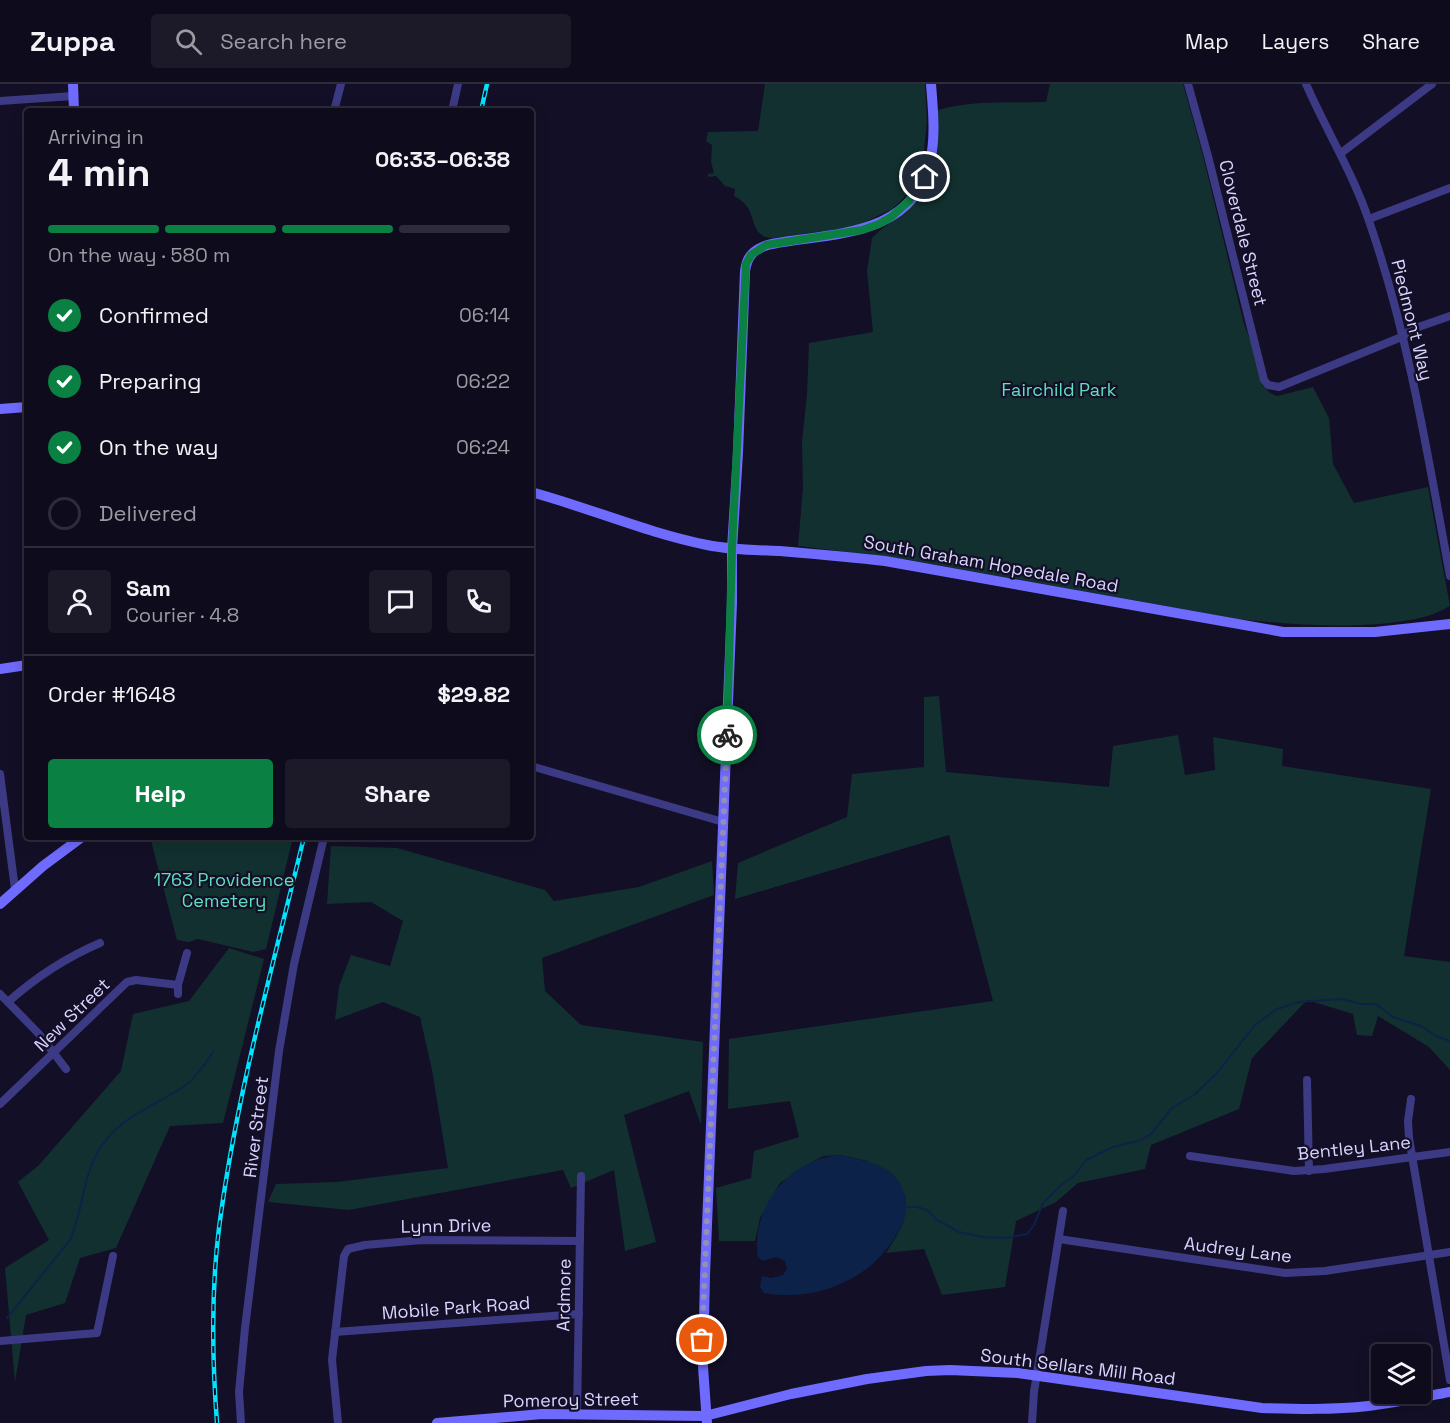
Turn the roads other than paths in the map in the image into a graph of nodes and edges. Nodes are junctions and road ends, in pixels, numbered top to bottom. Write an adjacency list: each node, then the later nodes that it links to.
1 (73, 84): 8 (street)
2 (341, 84): 11 (street)
3 (458, 84): 12 (street)
4 (931, 84): 21 (street)
5 (1188, 84): 17 (street, Cloverdale Street)
6 (1306, 84): 13 (street, Piedmont Way)
7 (1432, 84): 13 (street)
8 (73, 96): 9 (street); 10 (street)
9 (0, 101)
10 (74, 108)
11 (335, 108)
12 (453, 108)
13 (1341, 153): 15 (street, Piedmont Way)
14 (1450, 188): 15 (street)
15 (1369, 219): 17 (street, Piedmont Way)
16 (1450, 316): 17 (street)
17 (1404, 336): 22 (street, Piedmont Way)
18 (24, 407): 19 (street)
19 (0, 410)
20 (534, 493): 21 (street, South Graham Hopedale Road)
21 (732, 549): 23 (street, South Graham Hopedale Road); 29 (street)
22 (1450, 576)
23 (1450, 624)
24 (24, 665): 25 (street)
25 (0, 669)
26 (534, 767): 29 (street)
27 (0, 774): 28 (street)
28 (2, 797): 32 (street)
29 (723, 822): 61 (street)
30 (78, 840): 32 (street)
31 (323, 840): 62 (street, River Street)
32 (15, 889): 33 (street)
33 (0, 904)
34 (100, 944): 37 (street)
35 (187, 953): 38 (street, New Street)
36 (0, 994): 37 (street)
37 (8, 1002): 38 (street)
38 (54, 1053): 39 (street); 42 (street, New Street)
39 (66, 1070)
40 (1307, 1080): 46 (street)
41 (1411, 1100): 45 (street)
42 (0, 1104)
43 (1450, 1152): 45 (street, Bentley Lane)
44 (1190, 1156): 46 (street, Bentley Lane)
45 (1413, 1157): 46 (street, Bentley Lane); 52 (street)
46 (1309, 1171)
47 (581, 1176): 50 (street, Ardmore)
48 (1063, 1210): 49 (street)
49 (1059, 1239): 52 (street, Audrey Lane); 57 (street)
50 (580, 1241): 54 (street, Ardmore); 55 (street, Lynn Drive)
51 (1450, 1252): 52 (street, Audrey Lane)
52 (1429, 1255): 58 (street)
53 (113, 1256): 56 (street)
54 (579, 1314): 55 (street, Mobile Park Road); 60 (street, Ardmore)
55 (335, 1332): 63 (street, Lynn Drive)
56 (0, 1341)
57 (1037, 1376): 59 (street, South Sellars Mill Road); 61 (street, South Sellars Mill Road); 65 (street)
58 (1450, 1380)
59 (1450, 1392)
60 (577, 1414): 61 (street, Pomeroy Street); 64 (street, Pomeroy Street)
61 (706, 1419)
62 (241, 1423)
63 (338, 1423)
64 (437, 1423)
65 (1032, 1423)

